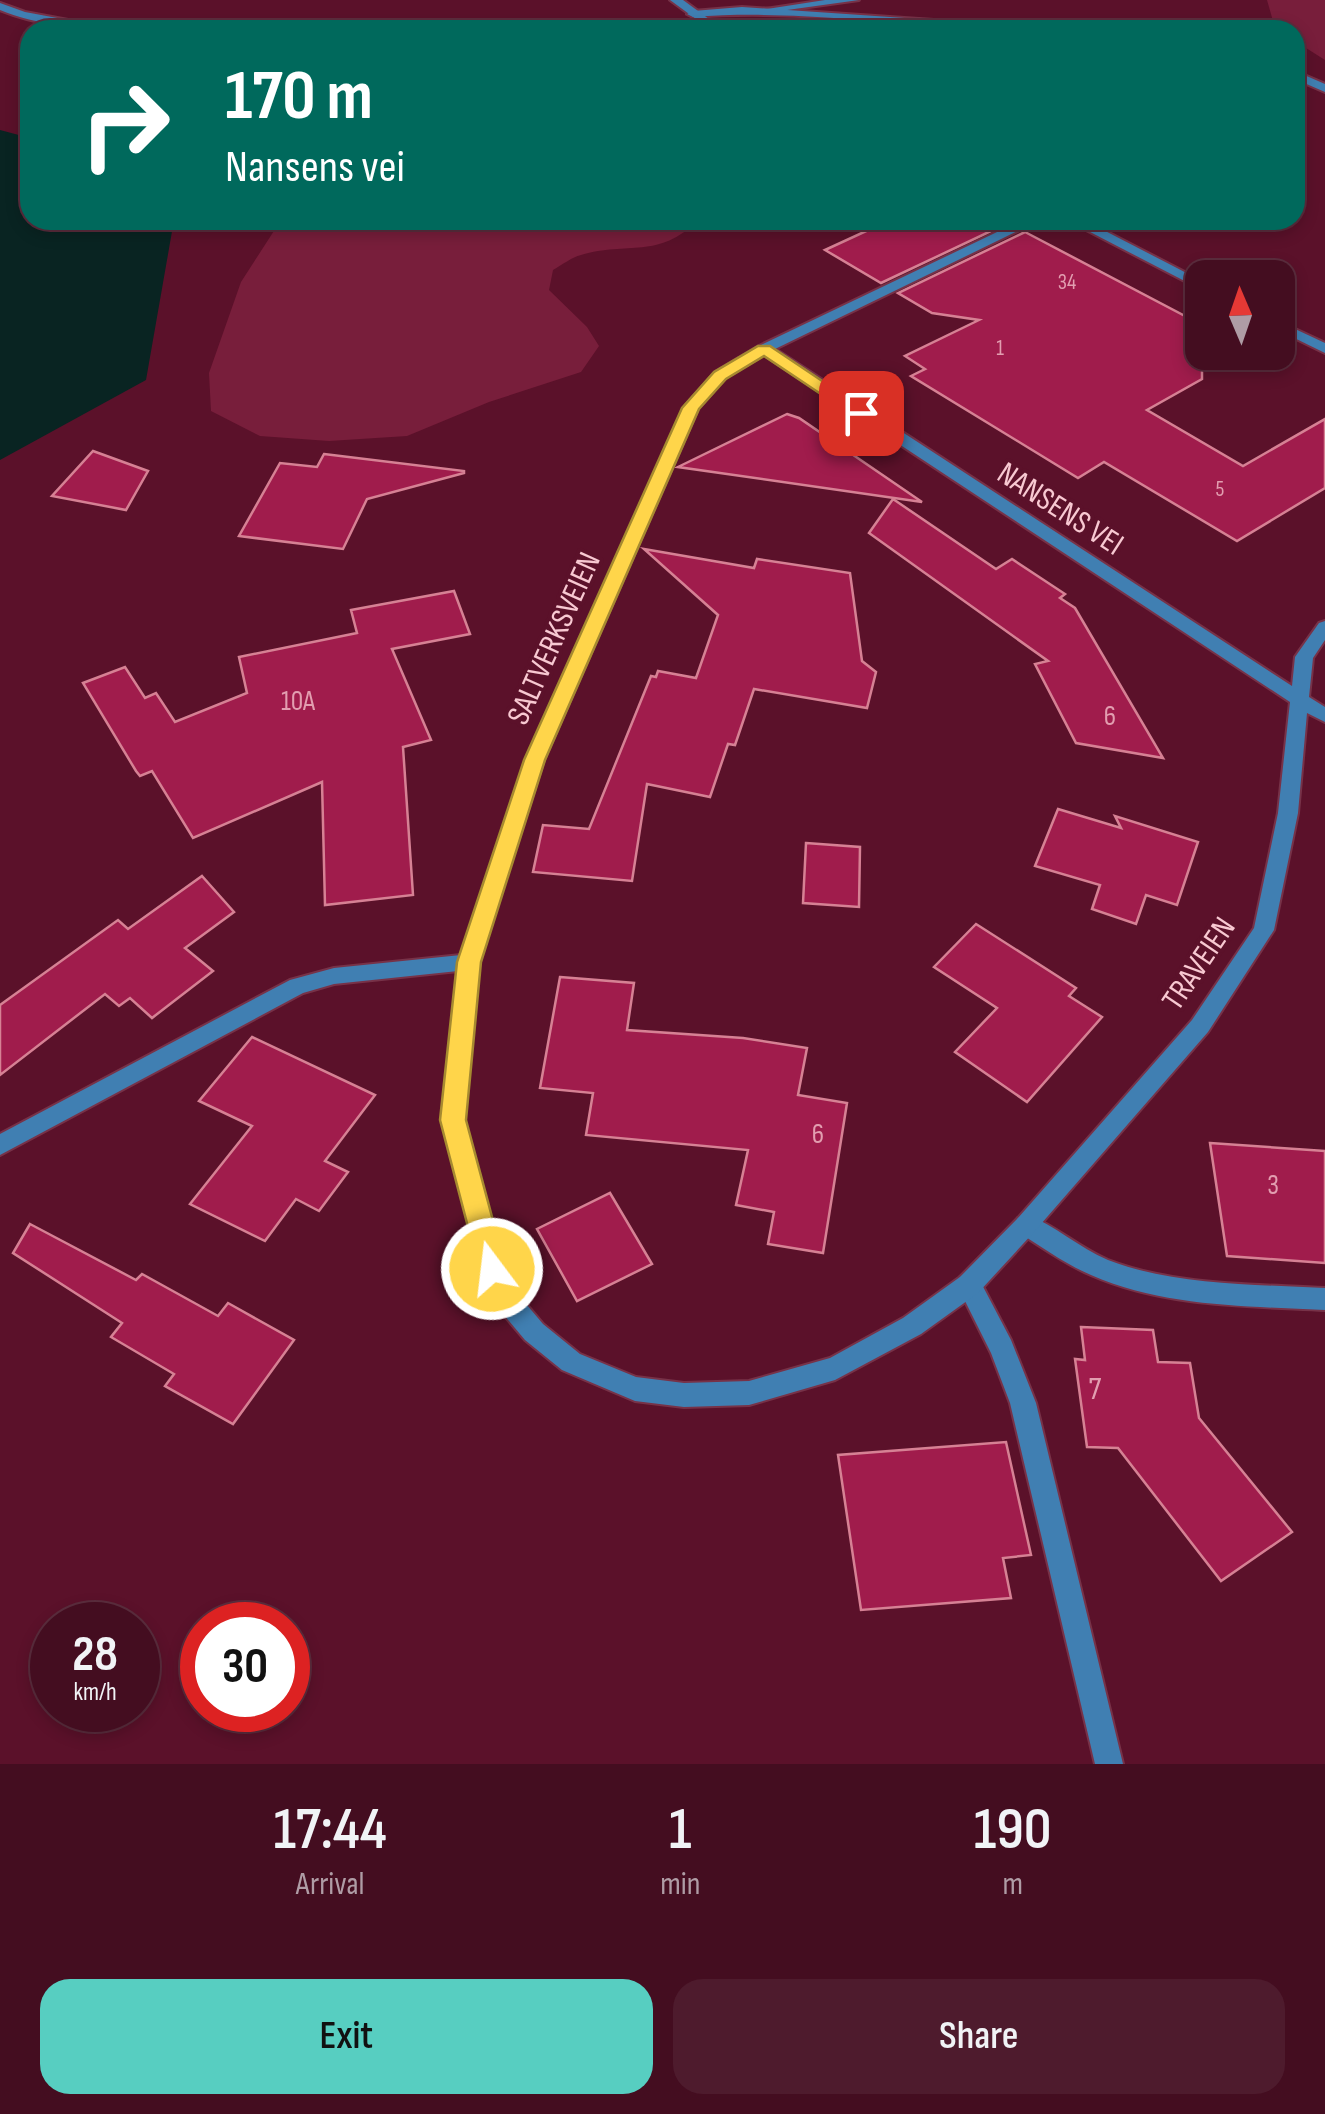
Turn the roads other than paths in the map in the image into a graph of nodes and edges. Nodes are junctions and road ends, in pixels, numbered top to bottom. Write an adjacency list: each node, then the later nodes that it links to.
1 (676, 0): 5 (street)
2 (853, 0): 4 (street)
3 (0, 6): 6 (street)
4 (760, 12): 5 (street); 8 (street)
5 (693, 14): 7 (street)
6 (53, 20)
7 (702, 20)
8 (884, 20)
9 (1012, 230): 13 (street, SALTVERKSVEIEN)
10 (1093, 230): 11 (street)
11 (1185, 277)
12 (1295, 334): 14 (street)
13 (764, 349): 16 (street, NANSENS VEI); 18 (street, SALTVERKSVEIEN)
14 (1325, 349)
15 (1325, 627): 16 (street, TRAVEIEN)
16 (1299, 699): 17 (street, NANSENS VEI); 20 (street, TRAVEIEN)
17 (1325, 716)
18 (469, 962): 19 (street); 23 (street, SALTVERKSVEIEN)
19 (0, 1145)
20 (1026, 1225): 21 (street, TRAVEIEN); 22 (street)
21 (969, 1285): 23 (street, TRAVEIEN); 24 (street)
22 (1325, 1299)
23 (571, 1362)
24 (1110, 1764)

